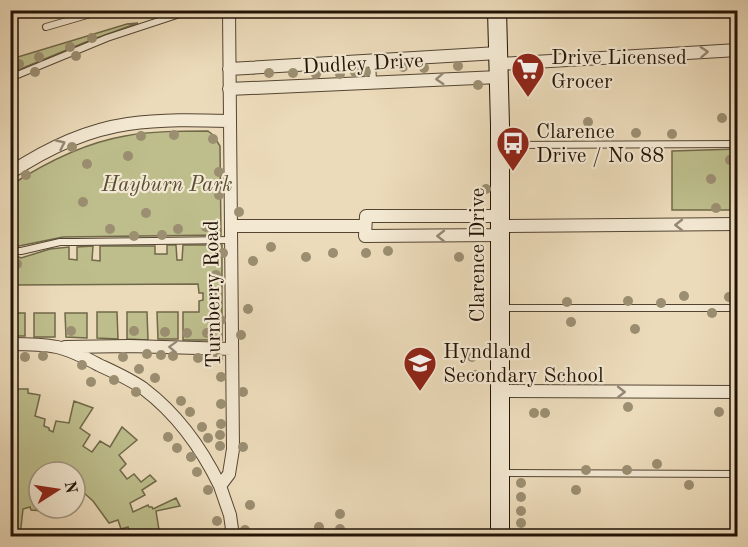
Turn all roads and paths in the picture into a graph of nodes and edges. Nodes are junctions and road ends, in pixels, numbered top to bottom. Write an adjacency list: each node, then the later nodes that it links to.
1 (104, 10): 5 (lane)
2 (192, 10): 10 (lane)
3 (229, 10): 9 (street, Turnberry Road)
4 (497, 10): 8 (street, Clarence Drive)
5 (46, 27)
6 (738, 50): 8 (street, Dudley Drive, one-way to 6)
7 (372, 61): 8 (street, Dudley Drive); 9 (street, Dudley Drive); 11 (lane)
8 (498, 65): 11 (street, Dudley Drive, one-way to 11); 15 (street, Clarence Drive)
9 (229, 69): 12 (street, Turnberry Road)
10 (10, 78)
11 (373, 82): 12 (street, Dudley Drive)
12 (229, 89): 13 (street, Turnberry Road)
13 (229, 121): 16 (street, one-way to 13); 18 (street, Turnberry Road)
14 (738, 144): 15 (lane)
15 (500, 145): 20 (street, Clarence Drive)
16 (10, 173)
17 (738, 224): 20 (street, one-way to 20)
18 (231, 226): 19 (street); 21 (street, Turnberry Road)
19 (365, 226): 20 (street); 20 (street, one-way to 19)
20 (500, 226): 23 (street, Clarence Drive)
21 (232, 240): 22 (lane); 27 (street, Turnberry Road)
22 (10, 247)
23 (500, 308): 24 (lane); 28 (street, Clarence Drive)
24 (738, 308)
25 (10, 344): 26 (street)
26 (58, 347): 27 (street, one-way to 26); 32 (street)
27 (232, 349): 32 (street, Turnberry Road)
28 (499, 391): 29 (street, one-way to 29); 30 (street, Clarence Drive)
29 (738, 392)
30 (500, 473): 31 (lane); 34 (street, Clarence Drive)
31 (738, 474)
32 (220, 486): 33 (street)
33 (233, 537)
34 (500, 537)

